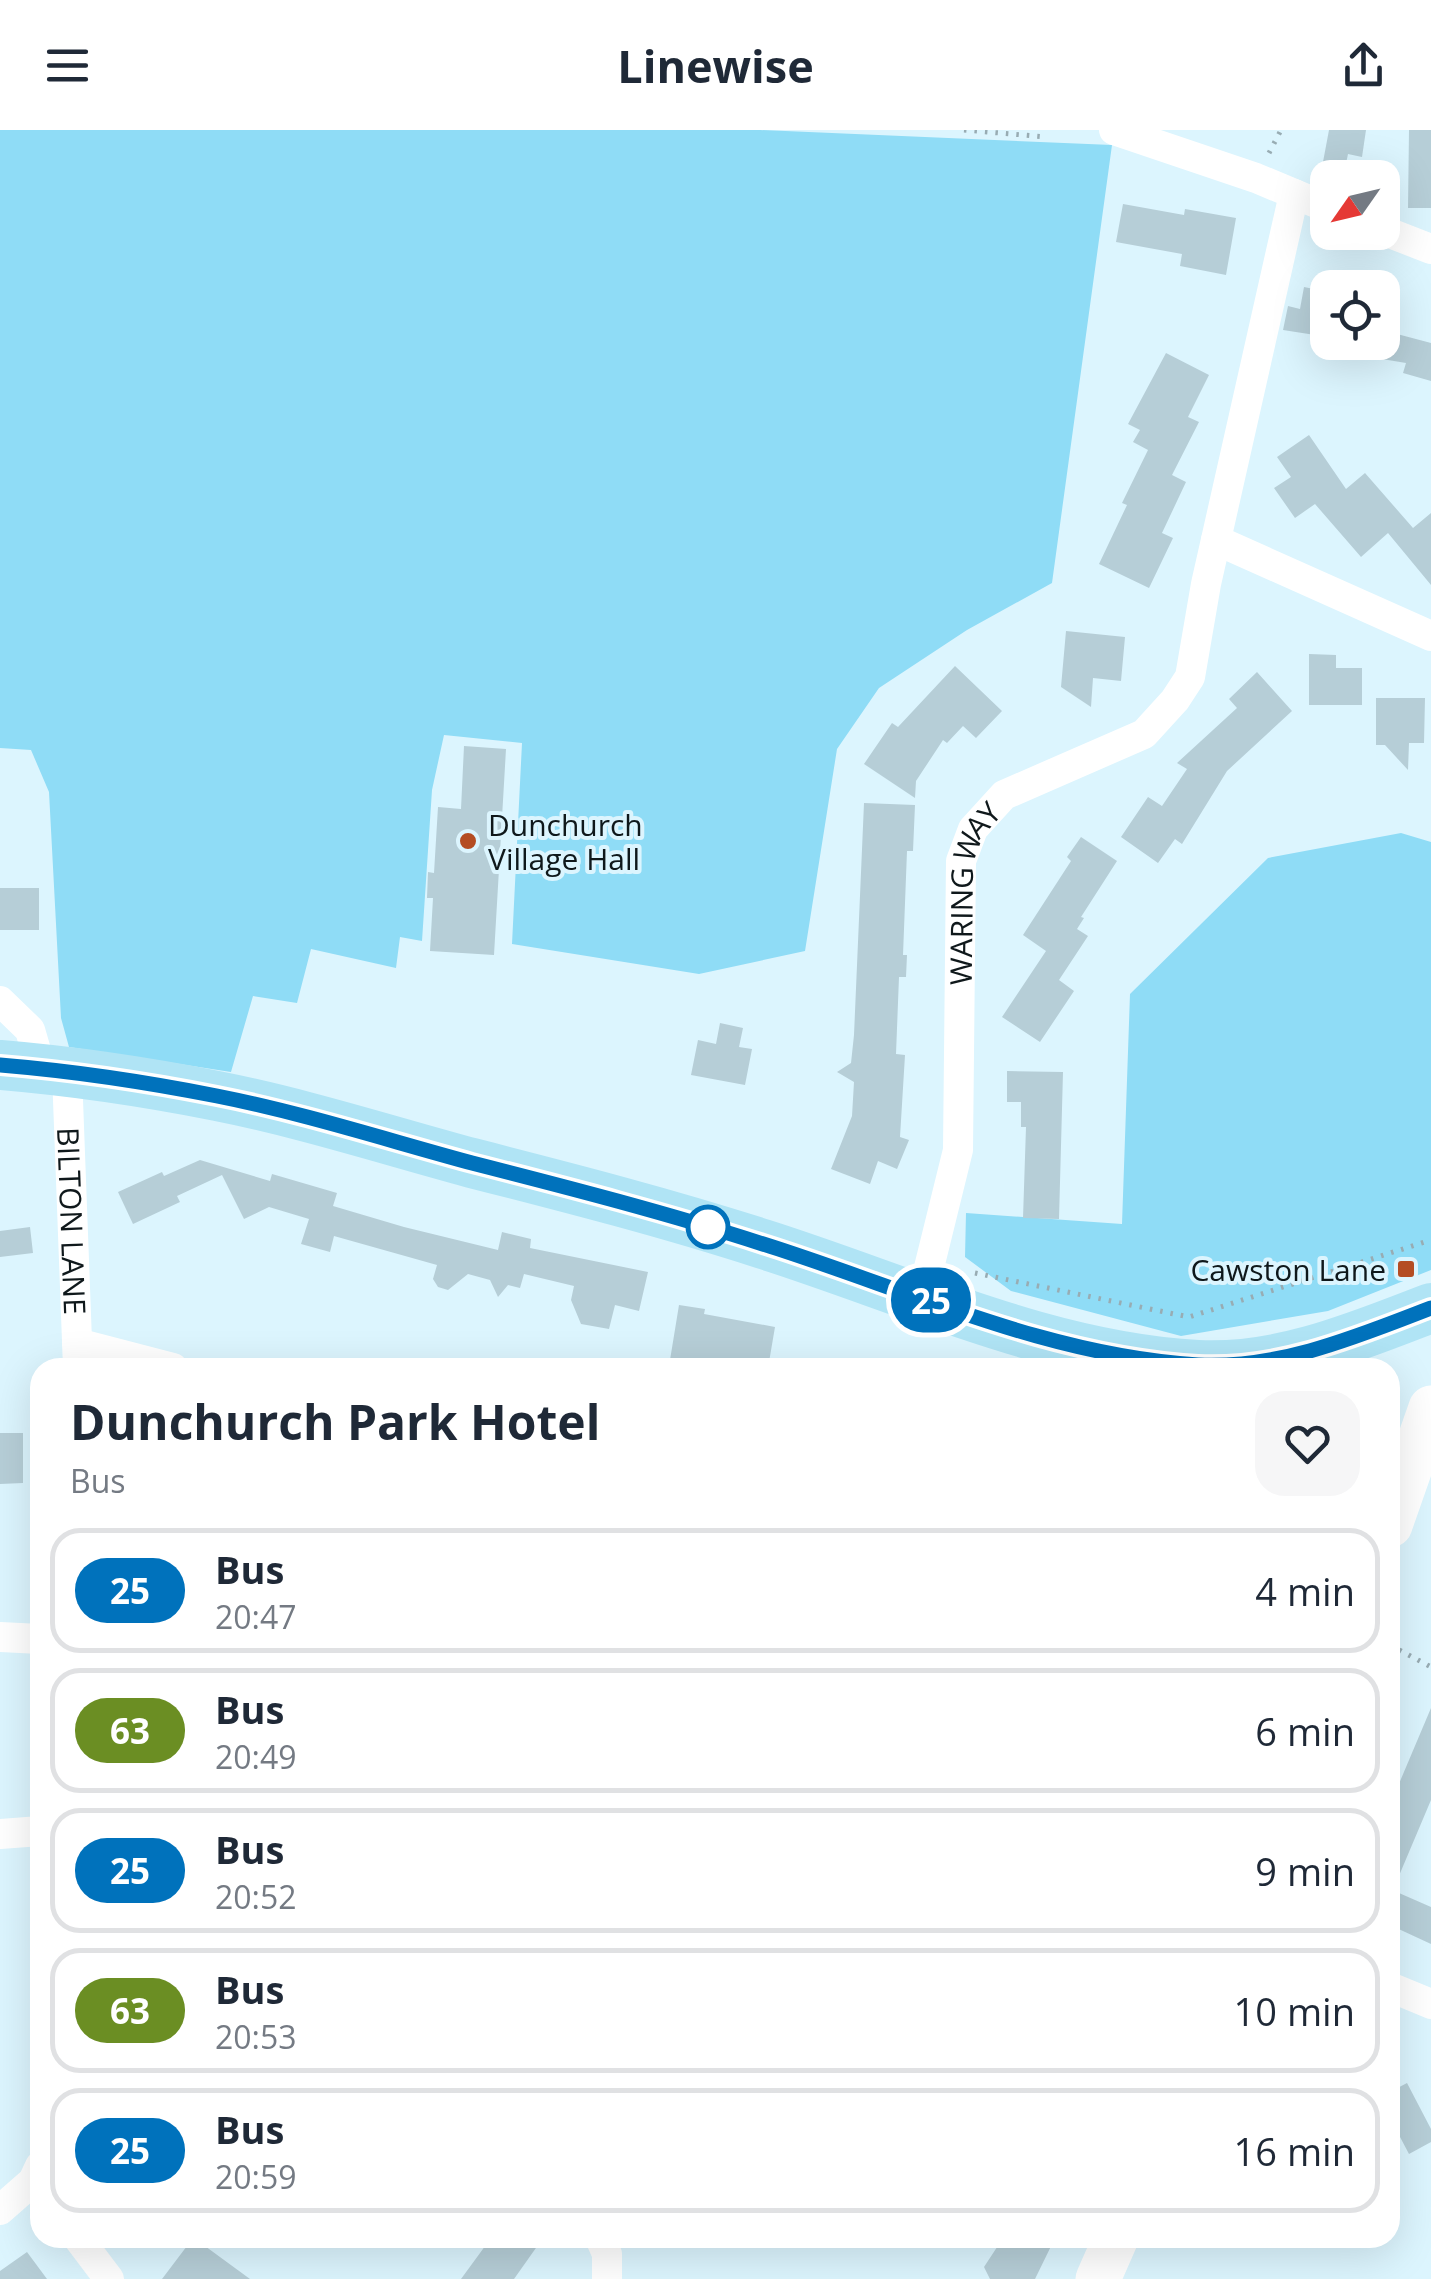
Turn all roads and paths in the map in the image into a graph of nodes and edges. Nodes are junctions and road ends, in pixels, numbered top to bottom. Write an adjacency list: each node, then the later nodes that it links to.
1 (964, 130): 3 (path)
2 (1114, 130): 4 (street)
3 (1047, 138)
4 (1294, 194): 5 (street); 8 (street, WARING WAY)
5 (1310, 201)
6 (1400, 237): 7 (street)
7 (1431, 249)
8 (1216, 540): 9 (street); 13 (street, WARING WAY)
9 (1431, 636)
10 (0, 1001): 11 (street, BILTON LANE)
11 (36, 1069): 13 (main road); 15 (street, BILTON LANE)
12 (1431, 1240): 13 (path)
13 (926, 1280): 16 (main road)
14 (1431, 1308): 17 (main road)
15 (78, 1355)
16 (1142, 1358)
17 (1270, 1358)
18 (1431, 1408): 19 (street)
19 (1400, 1496)
20 (0, 1637): 21 (street)
21 (30, 1638)
22 (1400, 1650): 23 (path)
23 (1431, 1667)
24 (30, 1832): 25 (street)
25 (0, 1834)
26 (1400, 1991): 27 (street)
27 (1431, 2004)
28 (30, 2186): 29 (street)
29 (0, 2210)
30 (86, 2248): 33 (street)
31 (605, 2248): 34 (street)
32 (1112, 2248): 35 (street)
33 (110, 2279)
34 (607, 2279)
35 (1098, 2279)

